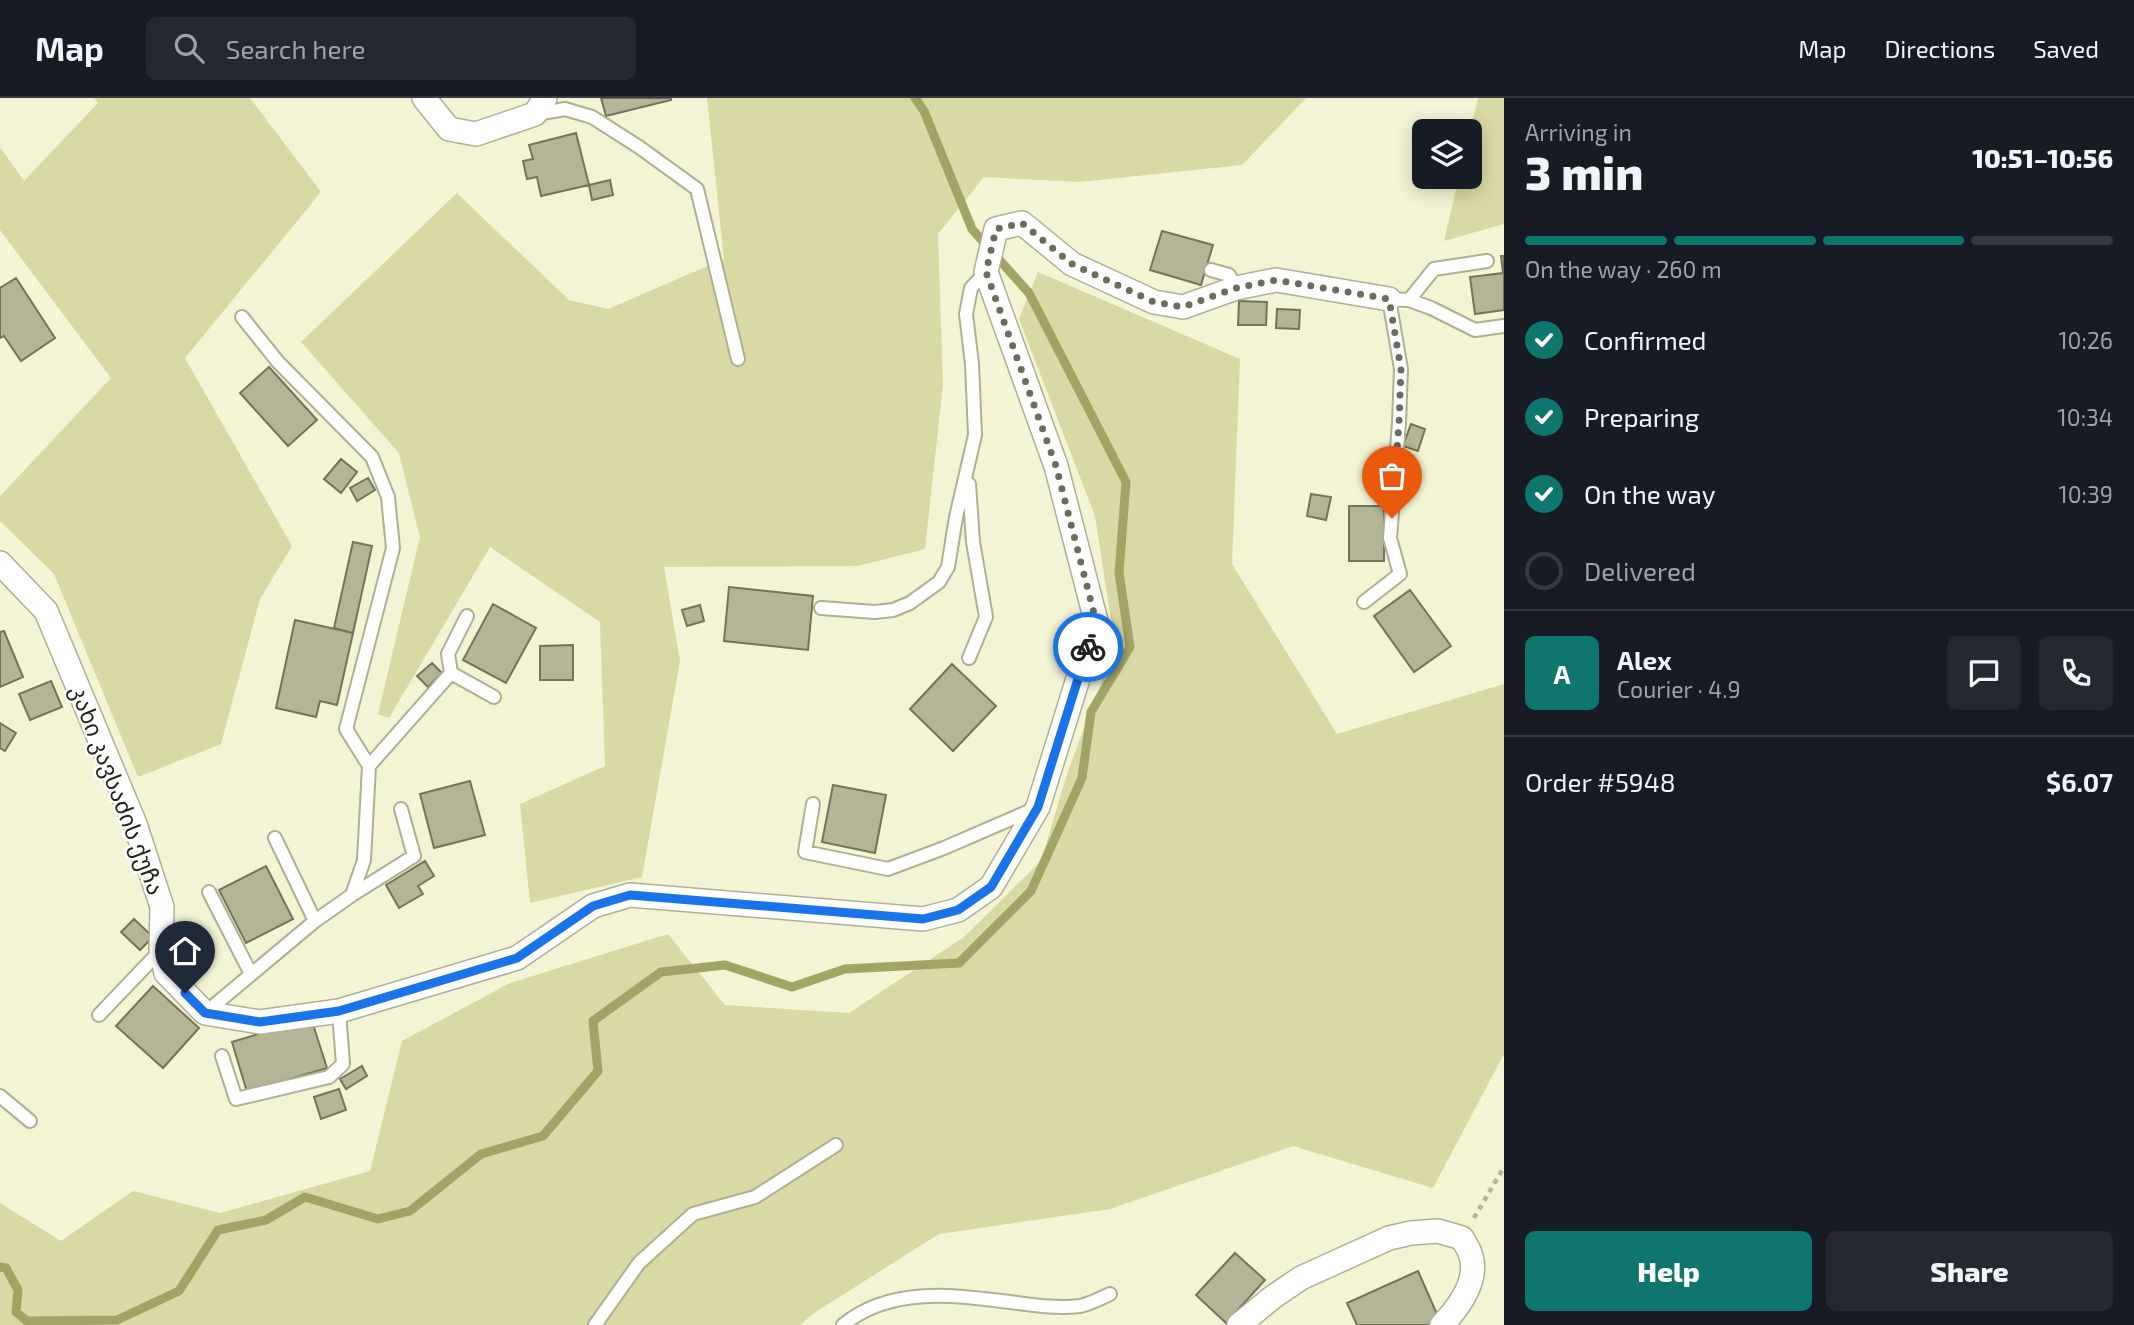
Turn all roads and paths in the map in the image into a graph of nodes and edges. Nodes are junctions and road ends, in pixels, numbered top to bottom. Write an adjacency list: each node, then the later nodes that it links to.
1 (424, 98): 2 (street)
2 (540, 106): 10 (lane)
3 (1487, 261): 7 (lane)
4 (1211, 270): 6 (lane)
5 (986, 272): 6 (street); 11 (lane); 21 (street)
6 (1236, 288): 7 (street)
7 (1399, 299): 9 (lane); 13 (lane)
8 (242, 317): 19 (lane)
9 (1504, 326)
10 (738, 359)
11 (969, 466): 14 (lane); 16 (lane)
12 (0, 563): 27 (street, კახი კავსაძის ქუჩა)
13 (1364, 602)
14 (821, 608)
15 (467, 616): 17 (lane)
16 (969, 658)
17 (451, 673): 18 (lane); 19 (lane)
18 (494, 697)
19 (369, 766): 25 (lane)
20 (813, 804): 21 (lane)
21 (1038, 807): 29 (street)
22 (401, 809): 25 (lane)
23 (275, 838): 26 (lane)
24 (209, 892): 28 (lane)
25 (352, 895): 26 (lane)
26 (315, 921): 28 (lane)
27 (160, 950): 30 (street, კახი კავსაძის ქუჩა); 31 (lane)
28 (251, 974): 30 (lane)
29 (339, 1011): 30 (street); 32 (lane)
30 (205, 1013)
31 (99, 1015)
32 (222, 1056)
33 (0, 1096): 34 (lane)
34 (30, 1121)
35 (836, 1145): 39 (lane)
36 (1504, 1167): 37 (path)
37 (1462, 1238): 41 (street); 42 (street)
38 (1110, 1294): 40 (lane)
39 (596, 1325)
40 (843, 1325)
41 (1239, 1325)
42 (1442, 1325)

